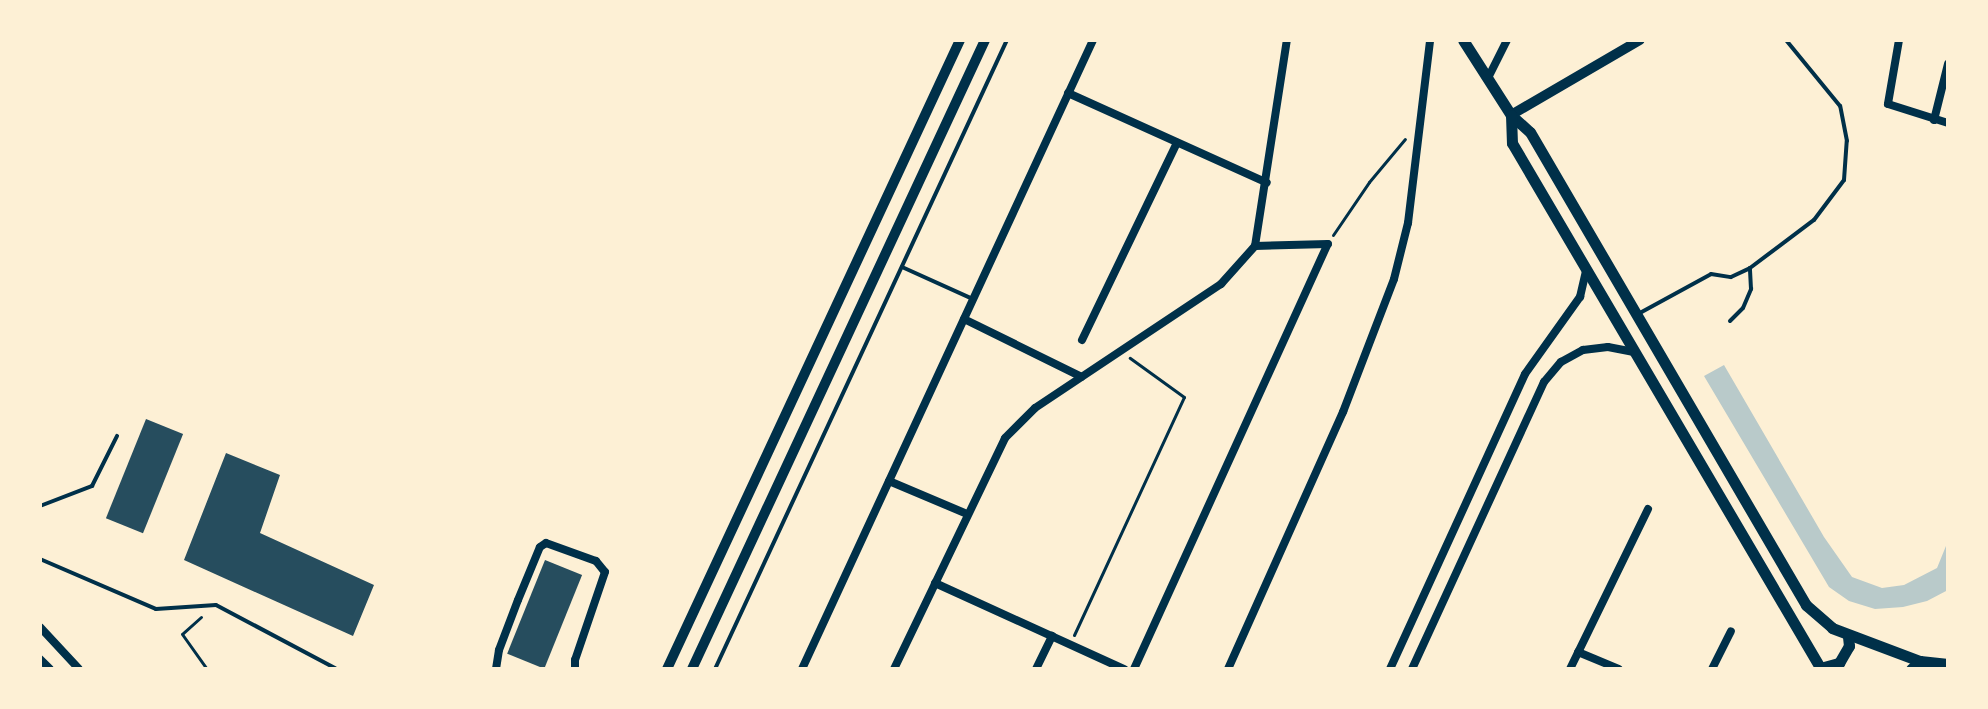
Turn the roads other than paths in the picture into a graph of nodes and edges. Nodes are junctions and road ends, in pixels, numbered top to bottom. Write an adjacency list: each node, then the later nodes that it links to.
1 (960, 40): 55 (street)
2 (985, 40): 56 (street)
3 (1007, 40): 21 (lane)
4 (1093, 40): 14 (street)
5 (1287, 40): 19 (street)
6 (1430, 40): 63 (street)
7 (1463, 40): 13 (main road)
8 (1507, 40): 13 (street)
9 (1640, 40): 15 (street)
10 (1786, 40): 22 (lane)
11 (1899, 40): 16 (street)
12 (1948, 64): 16 (street)
13 (1488, 78): 15 (main road)
14 (1068, 93): 18 (street); 24 (street)
15 (1511, 115): 23 (main road); 25 (main road)
16 (1934, 120): 17 (street)
17 (1948, 123)
18 (1177, 143): 19 (street); 28 (street)
19 (1267, 183): 20 (street)
20 (1255, 246): 31 (street); 62 (street)
21 (902, 267): 24 (lane); 57 (lane)
22 (1750, 268): 25 (lane); 27 (lane)
23 (1586, 271): 29 (main road); 30 (street)
24 (973, 299): 26 (street)
25 (1636, 315): 43 (main road)
26 (964, 319): 31 (street); 34 (street)
27 (1730, 321)
28 (1082, 340)
29 (1633, 352): 32 (street); 50 (main road)
30 (1525, 374): 32 (street); 64 (street)
31 (1082, 377): 37 (street)
32 (1544, 382): 65 (street)
33 (117, 436): 35 (lane)
34 (889, 481): 37 (street); 58 (street)
35 (40, 506)
36 (1648, 509): 45 (street)
37 (967, 514): 39 (street)
38 (40, 559): 49 (lane)
39 (935, 583): 42 (street); 59 (street)
40 (40, 627): 52 (street)
41 (1731, 631): 68 (street)
42 (1052, 636): 60 (street); 61 (street)
43 (1848, 636): 48 (main road); 50 (main road)
44 (1948, 651): 47 (main road)
45 (1578, 652): 66 (street); 67 (street)
46 (40, 659): 51 (street)
47 (1944, 664): 48 (main road)
48 (1915, 665)
49 (335, 668)
50 (1820, 668)
51 (50, 669)
52 (79, 669)
53 (496, 669): 54 (street)
54 (575, 669)
55 (667, 669)
56 (692, 669)
57 (715, 669)
58 (802, 669)
59 (894, 669)
60 (1036, 669)
61 (1124, 669)
62 (1134, 669)
63 (1228, 669)
64 (1390, 669)
65 (1412, 669)
66 (1570, 669)
67 (1619, 669)
68 (1712, 669)

